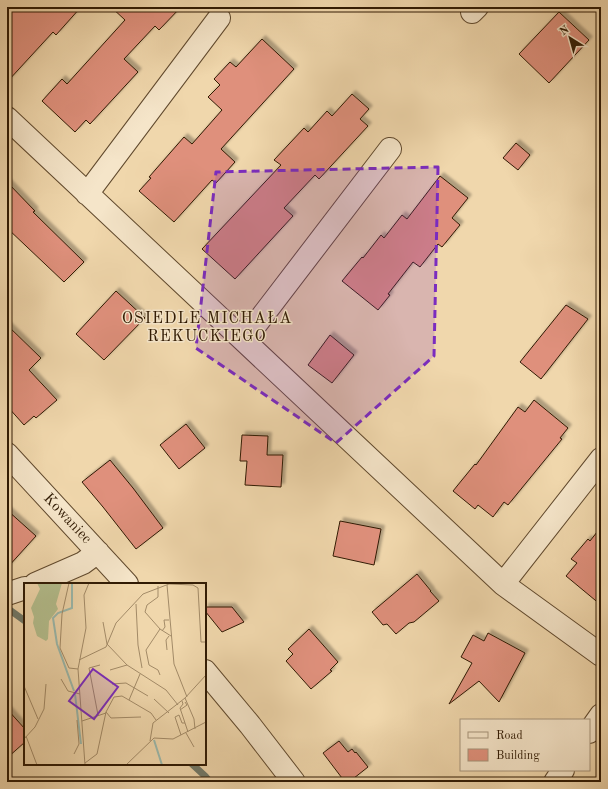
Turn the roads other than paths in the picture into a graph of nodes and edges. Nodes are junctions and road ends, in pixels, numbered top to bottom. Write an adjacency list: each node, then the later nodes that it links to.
1 (219, 18): 4 (street)
2 (7, 118): 4 (street)
3 (390, 149): 5 (street)
4 (87, 194): 5 (street)
5 (244, 340): 11 (street)
6 (7, 454): 8 (street, Kowaniec)
7 (601, 459): 11 (street)
8 (98, 552): 9 (street); 10 (street, Kowaniec)
9 (35, 583)
10 (126, 583)
11 (503, 584): 12 (street)
12 (601, 655)
13 (206, 672): 17 (street)
14 (601, 715): 15 (street)
15 (590, 731)
16 (563, 771): 18 (street)
17 (294, 782)
18 (555, 782)

